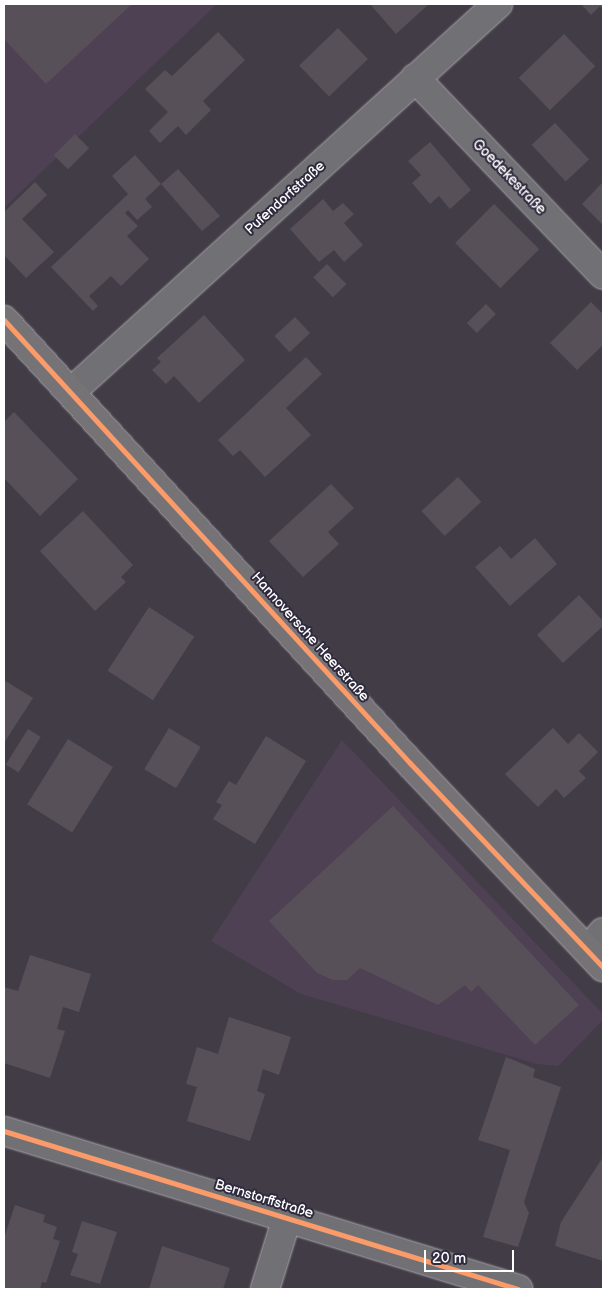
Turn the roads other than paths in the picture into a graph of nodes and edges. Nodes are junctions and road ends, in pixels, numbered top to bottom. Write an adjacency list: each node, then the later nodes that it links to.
1 (498, 4): 2 (street, Pufendorfstraße)
2 (415, 78): 3 (street, Goedekestraße); 5 (street, Pufendorfstraße)
3 (603, 275)
4 (4, 320): 5 (main road, Hannoversche Heerstraße)
5 (71, 392): 6 (main road, Hannoversche Heerstraße)
6 (598, 950)
7 (4, 1131): 8 (street, Bernstorffstraße)
8 (287, 1218): 9 (street); 10 (street, Bernstorffstraße)
9 (265, 1289)
10 (518, 1289)

